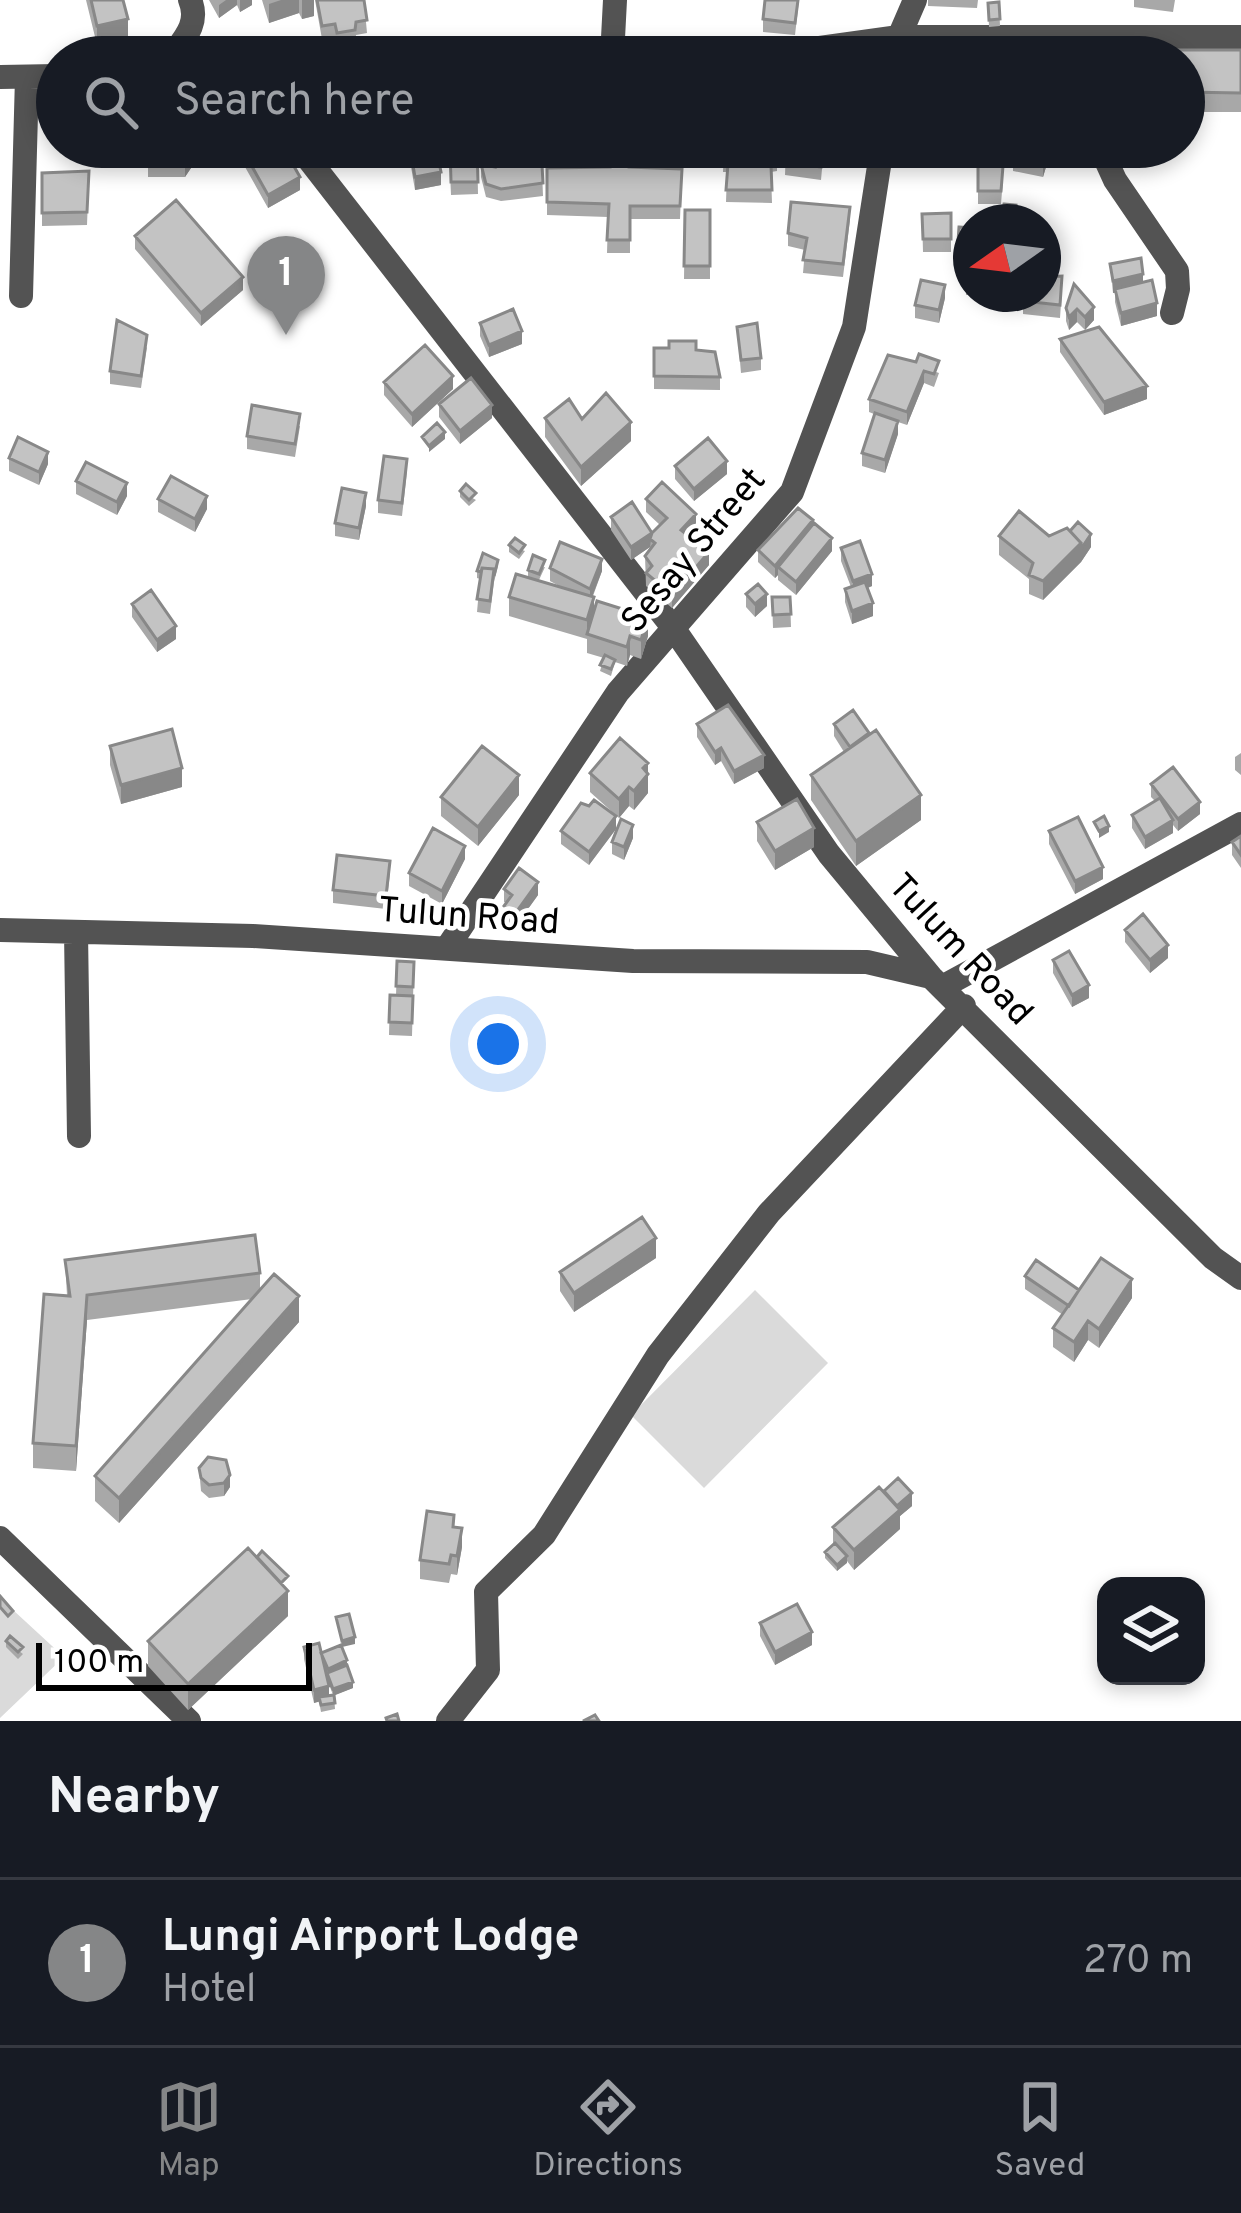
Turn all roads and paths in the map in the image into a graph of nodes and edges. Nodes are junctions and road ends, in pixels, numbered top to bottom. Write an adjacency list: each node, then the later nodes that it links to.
1 (190, 0): 4 (street)
2 (615, 0): 5 (street)
3 (915, 0): 6 (street)
4 (186, 36)
5 (614, 36)
6 (902, 36)
7 (1241, 37): 8 (street)
8 (1205, 38)
9 (27, 76): 10 (street); 11 (street); 15 (street)
10 (36, 76)
11 (0, 77)
12 (315, 168): 17 (street, Tulum Road)
13 (879, 168): 17 (street, Sesay Street)
14 (1110, 168): 16 (street)
15 (20, 296)
16 (1172, 313)
17 (674, 629): 21 (street, Sesay Street); 22 (street, Tulum Road)
18 (1241, 824): 22 (street)
19 (0, 930): 20 (street, Tulun Road)
20 (76, 932): 21 (street, Tulun Road); 24 (street)
21 (447, 948): 22 (street, Tulun Road)
22 (937, 982): 23 (street, Tulum Road)
23 (964, 1006): 25 (street, Tulum Road); 28 (street)
24 (79, 1136)
25 (1241, 1278)
26 (0, 1538): 27 (street)
27 (189, 1721)
28 (448, 1721)

